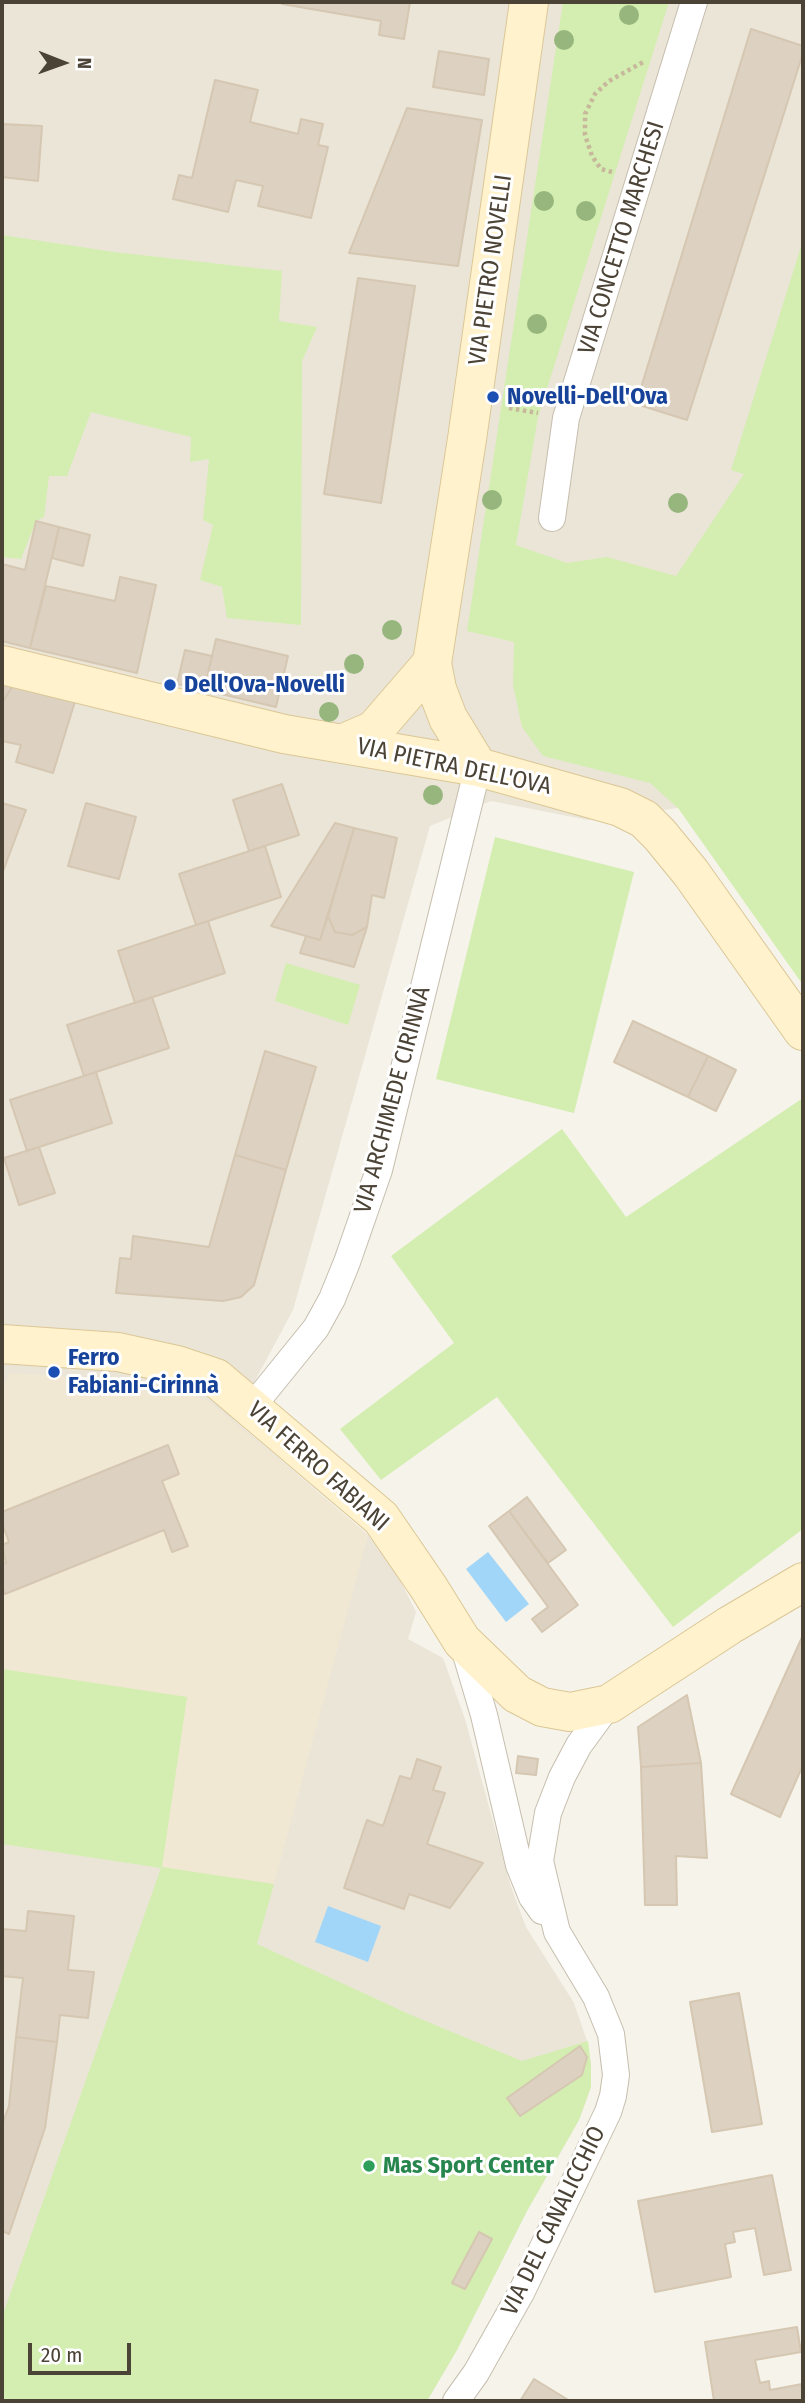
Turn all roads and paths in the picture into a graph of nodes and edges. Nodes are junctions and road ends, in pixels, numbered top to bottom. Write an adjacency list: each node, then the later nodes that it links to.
1 (529, 2): 5 (main road, VIA PIETRO NOVELLI)
2 (694, 2): 4 (street, VIA CONCETTO MARCHESI)
3 (648, 60): 4 (path)
4 (639, 182): 6 (street, VIA CONCETTO MARCHESI)
5 (473, 401): 6 (path); 8 (main road, VIA PIETRO NOVELLI)
6 (566, 418): 7 (street, VIA CONCETTO MARCHESI)
7 (551, 518)
8 (432, 663): 10 (main road); 11 (main road)
9 (2, 665): 10 (main road, VIA PIETRA DELL'OVA)
10 (344, 743): 11 (main road, VIA PIETRA DELL'OVA)
11 (478, 767): 12 (main road, VIA PIETRA DELL'OVA); 14 (street, VIA ARCHIMEDE CIRINNÀ)
12 (803, 1031)
13 (2, 1345): 14 (main road, VIA FERRO FABIANI)
14 (252, 1407): 16 (main road, VIA FERRO FABIANI)
15 (803, 1582): 17 (main road, VIA DEL CANALICCHIO)
16 (462, 1641): 17 (main road, VIA FERRO FABIANI); 18 (street)
17 (609, 1704): 18 (street, VIA DEL CANALICCHIO)
18 (557, 1933): 19 (street, VIA DEL CANALICCHIO)
19 (456, 2401)

